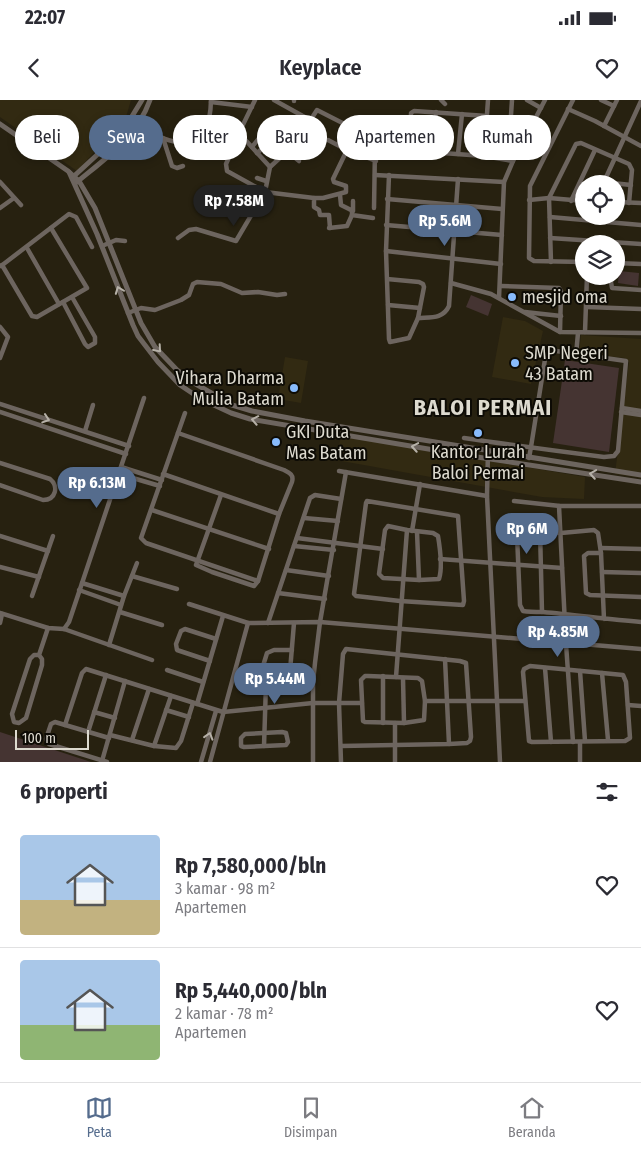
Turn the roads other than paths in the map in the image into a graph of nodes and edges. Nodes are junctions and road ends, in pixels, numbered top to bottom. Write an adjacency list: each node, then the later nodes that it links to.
1 (142, 100): 59 (street)
2 (150, 100): 20 (street)
3 (255, 100): 14 (street)
4 (274, 100): 21 (street)
5 (488, 100): 27 (street)
6 (512, 100): 28 (street)
7 (527, 100): 16 (street)
8 (545, 100): 16 (street)
9 (573, 100): 17 (street)
10 (601, 100): 15 (street)
11 (617, 100): 15 (street)
12 (211, 101): 14 (street); 32 (street)
13 (641, 102): 33 (street)
14 (252, 106): 38 (street)
15 (614, 106): 31 (street)
16 (541, 108): 29 (street)
17 (568, 109): 31 (street); 71 (street)
18 (436, 112): 19 (street); 24 (street); 25 (street)
19 (462, 114): 26 (street); 42 (street)
20 (143, 115)
21 (301, 115)
22 (314, 115): 23 (street)
23 (327, 115)
24 (411, 115)
25 (436, 115)
26 (474, 115)
27 (487, 115)
28 (512, 115)
29 (537, 115)
30 (0, 124): 59 (street)
31 (604, 126): 33 (street)
32 (163, 138): 52 (street)
33 (625, 138): 37 (street); 44 (street)
34 (328, 140): 36 (street)
35 (257, 141): 38 (street)
36 (337, 145)
37 (641, 146)
38 (252, 147): 40 (street)
39 (595, 150): 44 (street); 69 (street); 73 (street)
40 (257, 153)
41 (454, 154): 42 (street)
42 (458, 154): 43 (street)
43 (464, 154)
44 (614, 158): 56 (street); 64 (street)
45 (105, 160): 59 (street)
46 (228, 160): 65 (street)
47 (264, 160): 53 (street)
48 (278, 160): 53 (street)
49 (342, 160): 66 (street)
50 (511, 160): 62 (street)
51 (376, 161): 54 (street)
52 (183, 166)
53 (270, 167): 60 (street)
54 (375, 175): 55 (street); 81 (street)
55 (388, 175): 58 (street); 70 (street)
56 (607, 175)
57 (257, 178): 60 (street)
58 (458, 179): 62 (street); 78 (street)
59 (75, 180): 95 (street); 99 (street)
60 (266, 181): 65 (street)
61 (0, 182): 67 (street)
62 (504, 182): 82 (street)
63 (625, 185): 64 (street)
64 (631, 185): 76 (street)
65 (264, 192): 68 (street); 91 (street)
66 (340, 195): 68 (street); 83 (street)
67 (14, 198): 79 (street); 80 (street)
68 (314, 198): 83 (street)
69 (549, 198): 71 (street); 73 (street); 84 (street)
70 (387, 199): 78 (street); 86 (street)
71 (529, 200): 103 (street)
72 (354, 201): 83 (street)
73 (571, 201): 74 (street)
74 (575, 201)
75 (625, 203): 76 (street)
76 (629, 203): 77 (street)
77 (641, 203)
78 (456, 205): 82 (street); 89 (street)
79 (22, 206)
80 (0, 208)
81 (374, 208)
82 (502, 209): 90 (street)
83 (352, 213): 85 (street)
84 (550, 217): 87 (street); 92 (street)
85 (373, 218)
86 (386, 225): 89 (street); 101 (street)
87 (641, 225)
88 (51, 228): 98 (street); 100 (street); 116 (street)
89 (455, 232): 90 (street); 102 (street)
90 (502, 236): 106 (street)
91 (178, 238)
92 (550, 238): 93 (street); 103 (street)
93 (575, 240)
94 (126, 241): 95 (street)
95 (110, 242): 99 (street); 123 (street)
96 (625, 243): 97 (street)
97 (641, 244)
98 (92, 246)
99 (102, 246): 125 (street, one-way to 99)
100 (27, 248): 108 (street); 118 (street)
101 (386, 251): 102 (street); 109 (street)
102 (453, 257): 106 (street); 110 (street)
103 (551, 262): 104 (street)
104 (575, 262)
105 (625, 263): 107 (street)
106 (501, 264): 113 (street)
107 (641, 264)
108 (1, 266): 118 (street)
109 (387, 279): 119 (street); 121 (street)
110 (451, 283): 117 (street); 127 (street)
111 (587, 285): 120 (street)
112 (612, 285): 114 (street)
113 (501, 286): 117 (street); 126 (street)
114 (641, 290)
115 (285, 294): 123 (street)
116 (72, 297): 118 (street); 118 (street)
117 (500, 298): 124 (street)
118 (61, 303)
119 (388, 305): 121 (street); 127 (street)
120 (587, 307): 122 (street); 130 (street)
121 (420, 308): 127 (street)
122 (641, 309)
123 (136, 311): 125 (street); 148 (street, one-way to 148)
124 (521, 311): 126 (street); 129 (street)
125 (128, 313): 151 (street, one-way to 125)
126 (561, 316): 129 (street)
127 (418, 318)
128 (0, 327): 134 (street)
129 (560, 332): 131 (street)
130 (585, 332): 131 (street); 132 (street)
131 (578, 333): 133 (street)
132 (641, 333)
133 (576, 354): 138 (street); 147 (street)
134 (0, 358)
135 (144, 398): 146 (street)
136 (0, 404): 143 (street, one-way to 143)
137 (93, 405): 143 (street)
138 (622, 410): 139 (street); 142 (street); 147 (street)
139 (641, 411)
140 (0, 412): 149 (street)
141 (185, 413): 144 (street)
142 (641, 415)
143 (85, 431): 146 (street)
144 (178, 433): 157 (street); 172 (street)
145 (464, 438): 147 (street)
146 (129, 446): 149 (street)
147 (530, 447): 150 (street)
148 (488, 450): 150 (street); 151 (street)
149 (126, 454): 153 (street)
150 (529, 458): 158 (street)
151 (488, 459): 160 (street, one-way to 151); 165 (street)
152 (0, 463): 162 (street)
153 (121, 467): 156 (street); 159 (street)
154 (339, 471): 155 (street)
155 (346, 472): 161 (street); 166 (street)
156 (119, 474): 163 (street); 208 (street)
157 (163, 474): 159 (street); 164 (street)
158 (641, 475)
159 (162, 480): 163 (street)
160 (641, 482)
161 (420, 484): 165 (street); 170 (street)
162 (0, 485)
163 (160, 486): 171 (street)
164 (221, 495): 172 (street); 175 (street)
165 (487, 496): 194 (street)
166 (341, 499): 173 (street); 174 (street)
167 (514, 501): 168 (street)
168 (560, 506): 169 (street); 178 (street)
169 (641, 506)
170 (416, 508): 177 (street); 184 (street); 193 (street)
171 (152, 510): 175 (street); 192 (street)
172 (279, 514): 185 (street)
173 (304, 518): 174 (street); 181 (street)
174 (338, 521): 182 (street)
175 (208, 529): 185 (street); 192 (street)
176 (540, 530): 178 (street); 196 (street); 197 (street)
177 (412, 531): 186 (street); 191 (street); 206 (street); 207 (street)
178 (561, 533): 190 (street); 199 (street)
179 (0, 536): 189 (street)
180 (53, 536): 189 (street)
181 (297, 538): 182 (street); 183 (street)
182 (335, 542): 184 (street); 188 (street)
183 (294, 546): 188 (street); 200 (street)
184 (361, 546): 186 (street); 217 (street)
185 (269, 549): 192 (street)
186 (383, 549): 206 (street)
187 (641, 549): 190 (street)
188 (334, 550): 204 (street)
189 (48, 551): 205 (street)
190 (601, 551): 201 (street); 214 (street)
191 (440, 559): 193 (street); 207 (street)
192 (197, 560)
193 (461, 560): 194 (street); 217 (street)
194 (491, 563): 196 (street); 236 (street)
195 (137, 564): 203 (street)
196 (519, 564): 197 (street); 221 (street)
197 (541, 566): 199 (street); 221 (street)
198 (0, 567): 205 (street)
199 (562, 568): 223 (street)
200 (286, 570): 204 (street); 211 (street)
201 (602, 572): 202 (street); 214 (street)
202 (641, 573)
203 (132, 576): 209 (street); 213 (street)
204 (329, 576): 216 (street)
205 (39, 577): 212 (street)
206 (402, 579): 207 (street); 217 (street)
207 (420, 580)
208 (82, 583): 210 (street); 213 (street)
209 (177, 589)
210 (79, 590): 219 (street); 235 (street)
211 (278, 593): 216 (street); 230 (street)
212 (32, 596)
213 (124, 596): 219 (street)
214 (603, 596): 215 (street); 225 (street)
215 (641, 597)
216 (325, 599): 226 (street)
217 (400, 601): 234 (street)
218 (189, 604): 224 (street)
219 (121, 605): 220 (street)
220 (120, 612): 232 (street); 239 (street)
221 (542, 612): 223 (street)
222 (1, 613): 228 (street); 233 (street)
223 (565, 615): 225 (street); 238 (street)
224 (223, 616): 229 (street); 237 (street)
225 (604, 619): 227 (street)
226 (320, 622): 231 (street); 234 (street); 259 (street)
227 (641, 622)
228 (0, 623)
229 (248, 623): 230 (street); 278 (street)
230 (268, 623): 231 (street)
231 (294, 623): 240 (street)
232 (162, 625)
233 (48, 628): 235 (street); 242 (street)
234 (399, 629): 236 (street); 243 (street)
235 (64, 630): 239 (street)
236 (494, 636): 238 (street); 265 (street)
237 (216, 639): 246 (street); 246 (street)
238 (566, 644): 241 (street); 249 (street)
239 (109, 645): 245 (street)
240 (292, 650): 258 (street); 260 (street)
241 (641, 650)
242 (39, 655): 242 (street)
243 (397, 655): 244 (street); 254 (street); 269 (street)
244 (445, 659): 267 (street); 268 (street)
245 (152, 660)
246 (210, 661): 257 (street)
247 (545, 668): 249 (street); 263 (street); 291 (street)
248 (167, 670): 257 (street)
249 (568, 670): 250 (street); 292 (street)
250 (580, 671): 251 (street); 290 (street)
251 (602, 673): 272 (street); 289 (street)
252 (106, 675): 256 (street); 277 (street); 284 (street)
253 (383, 676): 254 (street); 270 (street); 281 (street)
254 (396, 677): 255 (street)
255 (403, 678): 264 (street); 283 (street)
256 (126, 681): 261 (street); 280 (street)
257 (203, 682): 271 (street)
258 (289, 682): 259 (street); 260 (street)
259 (313, 682): 266 (street)
260 (266, 684): 274 (street)
261 (149, 689): 262 (street); 288 (street)
262 (171, 696): 271 (street); 275 (street)
263 (525, 700): 265 (street); 291 (street)
264 (425, 701): 267 (street); 283 (street)
265 (497, 701): 268 (street); 305 (street)
266 (313, 702): 269 (street); 274 (street); 302 (street)
267 (446, 702): 268 (street); 294 (street)
268 (469, 702): 294 (street)
269 (339, 703): 270 (street); 298 (street)
270 (362, 703): 281 (street)
271 (195, 704): 276 (street); 279 (street)
272 (628, 705): 273 (street); 289 (street)
273 (641, 706)
274 (265, 707): 278 (street); 286 (street)
275 (166, 710): 279 (street); 296 (street)
276 (216, 711): 278 (street); 300 (street, one-way to 276)
277 (94, 712): 280 (street); 285 (street)
278 (223, 712): 301 (street)
279 (189, 717): 296 (street)
280 (114, 718): 287 (street)
281 (383, 723): 282 (street)
282 (395, 723): 283 (street); 295 (street)
283 (404, 723)
284 (65, 725): 285 (street); 299 (street)
285 (88, 732): 287 (street)
286 (265, 733): 297 (street); 297 (street); 297 (street)
287 (109, 737): 288 (street); 299 (street)
288 (132, 740): 296 (street)
289 (608, 740): 290 (street)
290 (586, 741): 293 (street)
291 (551, 742): 292 (street)
292 (573, 742): 293 (street)
293 (580, 742): 306 (street)
294 (449, 744): 295 (street)
295 (396, 745): 298 (street); 304 (street)
296 (154, 746)
297 (264, 746)
298 (341, 746): 303 (street)
299 (105, 761)
300 (201, 762)
301 (210, 762)
302 (313, 762)
303 (341, 762)
304 (395, 762)
305 (500, 762)
306 (580, 762)

